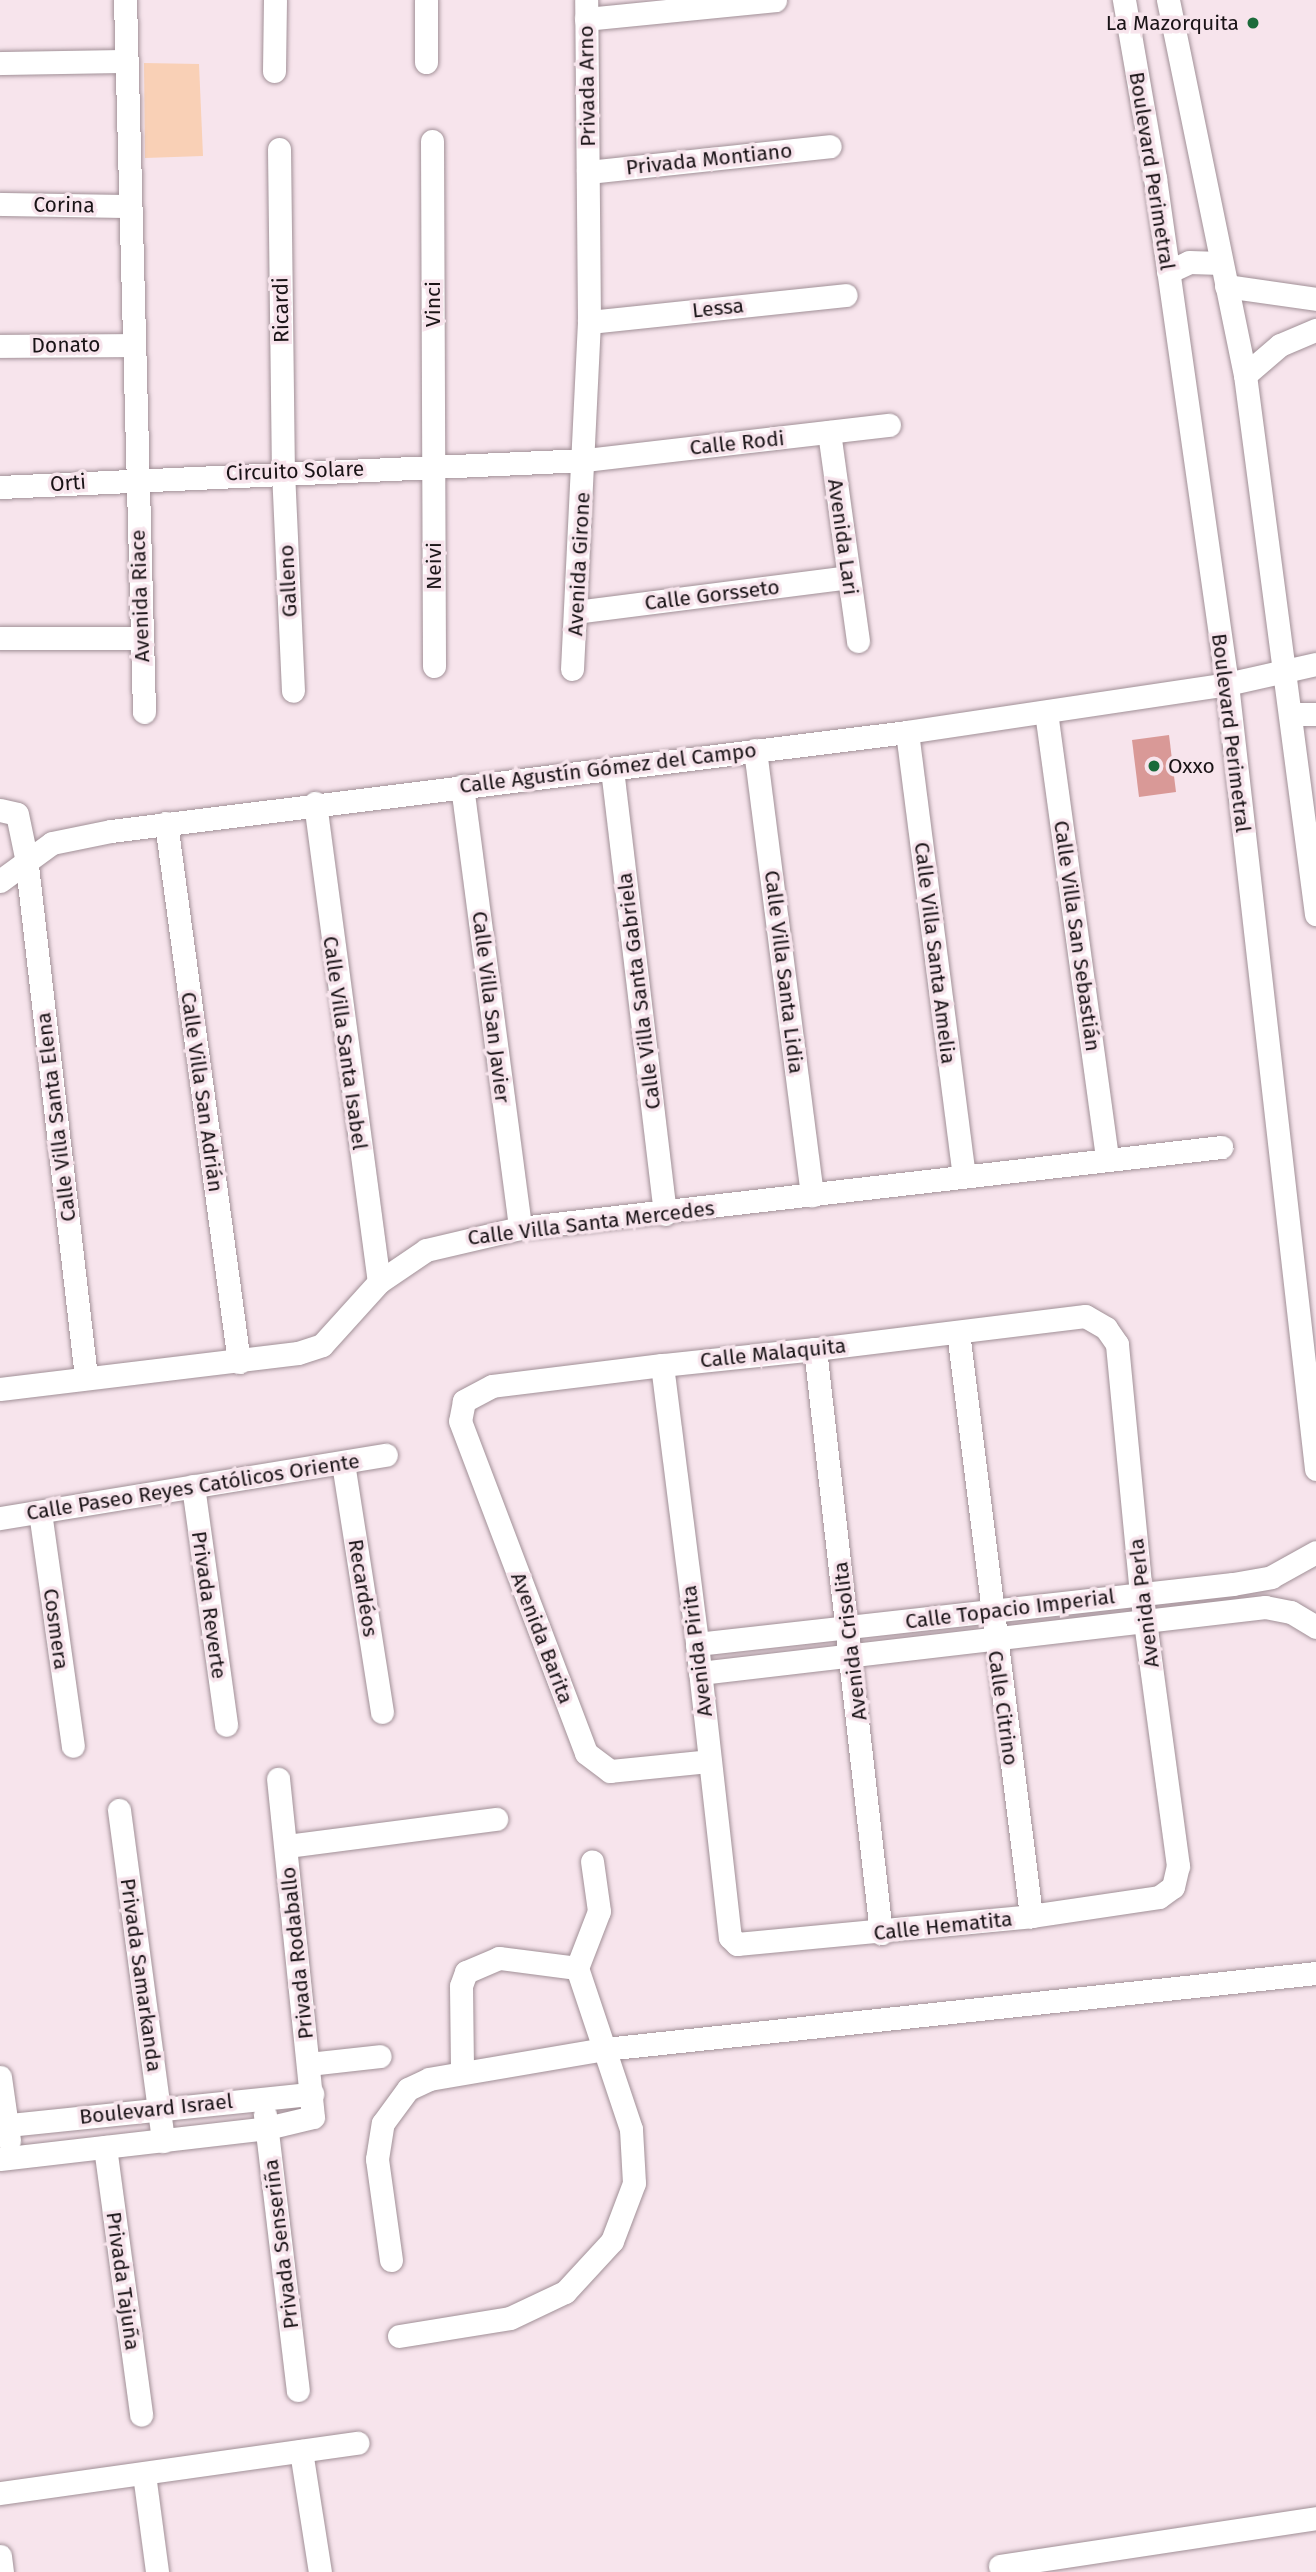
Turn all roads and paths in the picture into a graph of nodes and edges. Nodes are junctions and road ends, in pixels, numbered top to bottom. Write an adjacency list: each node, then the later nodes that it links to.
1 (125, 0): 9 (street)
2 (275, 0): 12 (street)
3 (426, 0): 11 (street)
4 (765, 0): 5 (street); 8 (street)
5 (775, 0)
6 (1124, 0): 20 (street, Boulevard Perimetral)
7 (1168, 0): 19 (street)
8 (586, 10): 16 (street, Privada Arno)
9 (125, 61): 10 (street); 18 (street)
10 (0, 62)
11 (426, 62)
12 (274, 71)
13 (432, 141): 32 (street, Vinci)
14 (830, 146): 16 (street, Privada Montiano)
15 (279, 149): 33 (street, Ricardi)
16 (587, 172): 24 (street)
17 (0, 204): 18 (street, Corina)
18 (128, 206): 26 (street)
19 (1221, 263): 20 (street); 21 (street)
20 (1168, 272): 45 (street, Boulevard Perimetral)
21 (1226, 286): 23 (street); 28 (street)
22 (846, 295): 24 (street, Lessa)
23 (1316, 299)
24 (589, 321): 31 (street)
25 (1316, 330): 28 (street)
26 (132, 345): 27 (street, Donato); 34 (street)
27 (0, 346)
28 (1245, 374): 44 (street)
29 (889, 425): 30 (street, Calle Rodi)
30 (829, 432): 31 (street, Calle Rodi); 36 (street, Avenida Lari)
31 (585, 460): 32 (street, Circuito Solare); 37 (street, Avenida Girone)
32 (434, 467): 33 (street, Circuito Solare); 42 (street, Neivi)
33 (283, 471): 34 (street, Circuito Solare); 46 (street, Galleno)
34 (136, 479): 35 (street, Orti); 39 (street, Avenida Riace)
35 (0, 487)
36 (848, 577): 37 (street, Calle Gorsseto); 40 (street, Avenida Lari)
37 (576, 612): 43 (street, Avenida Girone)
38 (0, 638): 39 (street)
39 (141, 638): 47 (street, Avenida Riace)
40 (858, 641)
41 (1316, 664): 44 (street, Calle Agustín Gómez del Campo)
42 (434, 666)
43 (572, 669)
44 (1286, 672): 45 (street, Calle Agustín Gómez del Campo); 49 (street)
45 (1227, 684): 48 (street, Calle Agustín Gómez del Campo); 79 (street, Boulevard Perimetral)
46 (293, 691)
47 (144, 712)
48 (1046, 712): 51 (street, Calle Agustín Gómez del Campo); 63 (street, Calle Villa San Sebastián)
49 (1291, 714): 50 (street); 53 (street)
50 (1316, 714)
51 (906, 732): 52 (street, Calle Agustín Gómez del Campo); 64 (street, Calle Villa Santa Amelia)
52 (755, 750): 54 (street, Calle Agustín Gómez del Campo); 65 (street, Calle Villa Santa Lidia)
53 (1307, 768): 61 (street)
54 (612, 769): 55 (street, Calle Agustín Gómez del Campo); 66 (street, Calle Villa Santa Gabriela)
55 (463, 786): 56 (street, Calle Agustín Gómez del Campo); 67 (street, Calle Villa San Javier)
56 (315, 803): 58 (street, Calle Agustín Gómez del Campo); 68 (street, Calle Villa Santa Isabel)
57 (0, 810): 59 (street, Calle Villa Santa Elena)
58 (166, 823): 59 (street, Calle Agustín Gómez del Campo); 72 (street, Calle Villa San Adrián)
59 (26, 857): 60 (street, Calle Agustín Gómez del Campo); 74 (street, Calle Villa Santa Elena)
60 (0, 881)
61 (1315, 903)
62 (1221, 1147): 63 (street, Calle Villa Santa Mercedes)
63 (1107, 1159): 64 (street, Calle Villa Santa Mercedes)
64 (964, 1175): 65 (street, Calle Villa Santa Mercedes)
65 (812, 1195): 66 (street, Calle Villa Santa Mercedes)
66 (665, 1214): 67 (street, Calle Villa Santa Mercedes)
67 (520, 1228): 68 (street, Calle Villa Santa Mercedes)
68 (379, 1282): 72 (street, Calle Villa Santa Mercedes)
69 (1085, 1316): 70 (street, Calle Malaquita); 86 (street, Avenida Perla)
70 (958, 1332): 71 (street, Calle Malaquita); 88 (street, Calle Citrino)
71 (815, 1349): 73 (street, Calle Malaquita); 92 (street, Avenida Crisolita)
72 (239, 1362): 74 (street, Calle Villa Santa Mercedes)
73 (662, 1365): 76 (street, Calle Malaquita); 94 (street, Avenida Pirita)
74 (86, 1377): 75 (street, Calle Villa Santa Mercedes)
75 (0, 1389)
76 (464, 1401): 100 (street, Avenida Barita)
77 (386, 1455): 78 (street, Calle Paseo Reyes Católicos Oriente)
78 (343, 1463): 80 (street, Calle Paseo Reyes Católicos Oriente); 97 (street, Recardéos)
79 (1316, 1469)
80 (193, 1486): 81 (street, Calle Paseo Reyes Católicos Oriente); 98 (street, Privada Reverte)
81 (40, 1512): 82 (street, Calle Paseo Reyes Católicos Oriente); 99 (street, Cosmera)
82 (0, 1518)
83 (1316, 1552): 84 (street, Calle Topacio Imperial)
84 (1261, 1579): 85 (street, Calle Topacio Imperial); 87 (street)
85 (1212, 1586): 86 (street, Calle Topacio Imperial); 89 (street)
86 (1141, 1594): 88 (street, Calle Topacio Imperial); 90 (street, Avenida Perla)
87 (1265, 1607): 89 (street, Calle Topacio Imperial); 91 (street, Calle Topacio Imperial)
88 (991, 1611): 92 (street, Calle Topacio Imperial); 93 (street, Calle Citrino)
89 (1215, 1613): 90 (street, Calle Topacio Imperial)
90 (1146, 1621): 93 (street, Calle Topacio Imperial); 106 (street, Avenida Perla)
91 (1316, 1627)
92 (848, 1628): 94 (street, Calle Topacio Imperial); 95 (street, Avenida Crisolita)
93 (994, 1636): 95 (street, Calle Topacio Imperial); 107 (street, Calle Citrino)
94 (697, 1644): 96 (street, Avenida Pirita)
95 (853, 1656): 96 (street, Calle Topacio Imperial); 108 (street, Avenida Crisolita)
96 (700, 1673): 100 (street, Avenida Pirita)
97 (382, 1712)
98 (226, 1725)
99 (73, 1746)
100 (710, 1761): 109 (street, Avenida Pirita)
101 (278, 1779): 104 (street, Privada Rodaballo)
102 (119, 1810): 119 (street, Privada Samarkanda)
103 (496, 1819): 104 (street)
104 (287, 1846): 114 (street, Privada Rodaballo)
105 (592, 1861): 110 (street)
106 (1159, 1897): 107 (street, Calle Hematita)
107 (1031, 1916): 108 (street, Calle Hematita)
108 (881, 1933): 109 (street, Calle Hematita)
109 (730, 1937)
110 (577, 1968): 112 (street); 115 (street)
111 (1316, 1973): 112 (street)
112 (605, 2049): 115 (street); 127 (street)
113 (380, 2056): 114 (street)
114 (309, 2064): 117 (street, Privada Rodaballo)
115 (462, 2070): 126 (street)
116 (0, 2077): 121 (street)
117 (312, 2094): 118 (street, Boulevard Israel); 120 (street, Privada Rodaballo)
118 (263, 2099): 119 (street, Boulevard Israel); 122 (street, Privada Senseriña)
119 (158, 2107): 121 (street, Boulevard Israel); 123 (street, Privada Samarkanda)
120 (305, 2123): 122 (street, Boulevard Israel)
121 (3, 2125): 125 (street)
122 (267, 2128): 123 (street, Boulevard Israel); 128 (street, Privada Senseriña)
123 (163, 2140): 124 (street, Boulevard Israel)
124 (105, 2147): 125 (street, Boulevard Israel); 129 (street, Privada Tajuña)
125 (6, 2159)
126 (391, 2260)
127 (399, 2336)
128 (298, 2390)
129 (141, 2415)
130 (358, 2443): 131 (street)
131 (301, 2451): 132 (street); 139 (street)
132 (144, 2474): 133 (street); 138 (street)
133 (0, 2493)
134 (1316, 2518): 136 (street)
135 (0, 2556): 137 (street)
136 (1000, 2566)
137 (2, 2572)
138 (157, 2572)
139 (320, 2572)

